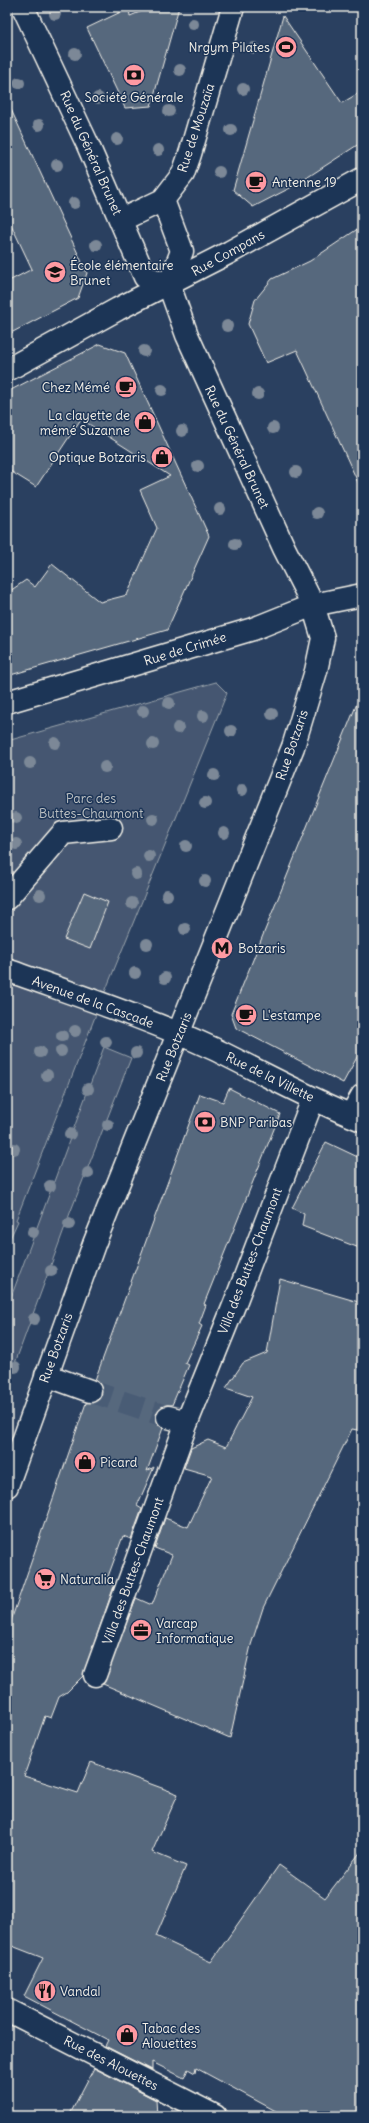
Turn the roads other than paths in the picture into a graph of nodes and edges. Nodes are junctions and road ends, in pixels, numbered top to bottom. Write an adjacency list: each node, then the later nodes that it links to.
1 (23, 7): 5 (street, Rue du Général Brunet)
2 (233, 7): 4 (street, Rue de Mouzaïa)
3 (362, 178): 6 (street, Rue Compans)
4 (163, 200): 5 (street, Rue de Mouzaïa); 6 (street)
5 (121, 220): 6 (street, Rue du Général Brunet)
6 (169, 285): 7 (street, Rue Compans); 9 (street, Rue du Général Brunet)
7 (7, 370)
8 (362, 595): 9 (street, Rue de Crimée)
9 (313, 605): 10 (street, Rue de Crimée); 14 (street, Rue Botzaris)
10 (7, 702)
11 (111, 828): 12 (street)
12 (7, 898)
13 (7, 970): 14 (street, Avenue de la Cascade)
14 (179, 1035): 16 (street, Rue de la Villette); 18 (street, Rue Botzaris)
15 (362, 1096): 17 (street)
16 (313, 1099): 17 (street, Rue de la Villette); 21 (street, Villa des Buttes-Chaumont)
17 (357, 1118)
18 (46, 1375): 19 (street); 20 (street, Rue Botzaris)
19 (90, 1391)
20 (7, 1486)
21 (95, 1674)
22 (7, 2010): 23 (street, Rue des Alouettes)
23 (215, 2116)

